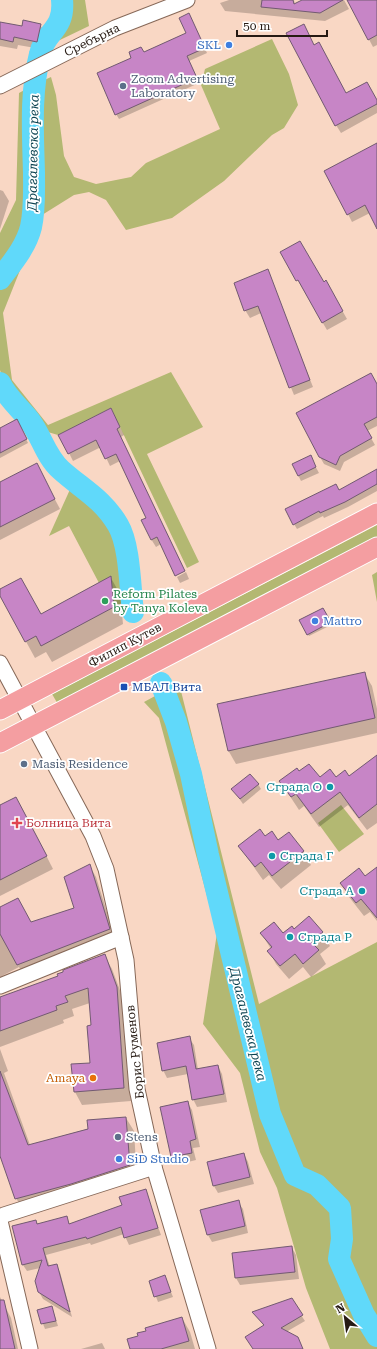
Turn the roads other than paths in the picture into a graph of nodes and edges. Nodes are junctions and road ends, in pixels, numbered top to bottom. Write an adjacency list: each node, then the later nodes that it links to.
1 (187, 0): 2 (street, Сребърна)
2 (0, 86)
3 (377, 513): 6 (main road, Филип Кутев)
4 (377, 547): 8 (main road)
5 (0, 663): 6 (street, Борис Руменов)
6 (20, 700): 7 (main road, Филип Кутев); 8 (street, Борис Руменов)
7 (0, 710)
8 (33, 726): 9 (main road); 10 (street, Борис Руменов)
9 (0, 744)
10 (121, 937): 11 (street); 12 (street, Борис Руменов)
11 (0, 986)
12 (154, 1167): 13 (street); 15 (street, Борис Руменов)
13 (1, 1214): 14 (street)
14 (30, 1349)
15 (208, 1349)

